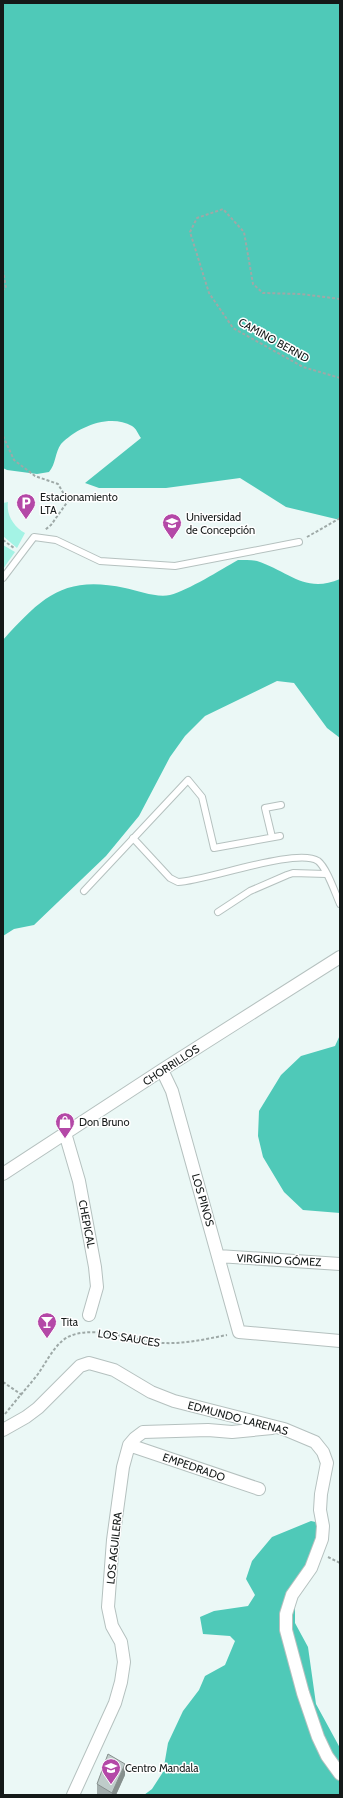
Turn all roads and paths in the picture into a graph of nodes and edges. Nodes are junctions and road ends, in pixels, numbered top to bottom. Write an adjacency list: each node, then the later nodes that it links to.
1 (3, 270): 2 (path)
2 (3, 290)
3 (340, 299): 4 (path, CAMINO BERND)
4 (340, 378)
5 (3, 436): 7 (path)
6 (340, 518): 9 (path)
7 (34, 537): 9 (lane); 11 (lane)
8 (3, 540): 10 (path)
9 (299, 542)
10 (11, 546)
11 (3, 578)
12 (281, 805): 14 (lane)
13 (280, 836): 14 (lane)
14 (272, 837): 15 (lane)
15 (133, 838): 16 (lane); 17 (lane)
16 (326, 874): 18 (lane); 19 (lane)
17 (84, 890)
18 (340, 904)
19 (218, 912)
20 (340, 957): 21 (street, CHORRILLOS)
21 (162, 1070): 22 (street, CHORRILLOS); 24 (street, LOS PINOS)
22 (65, 1133): 23 (street, CHORRILLOS); 26 (street, CHEPICAL)
23 (3, 1174)
24 (218, 1256): 25 (street, VIRGINIO GÓMEZ); 27 (street, LOS PINOS)
25 (340, 1264)
26 (89, 1315)
27 (239, 1332): 28 (street); 30 (path, LOS SAUCES)
28 (340, 1341)
29 (3, 1382): 30 (path)
30 (22, 1395): 31 (path, LOS SAUCES)
31 (3, 1416)
32 (278, 1427): 33 (street, EDMUNDO LARENAS); 34 (street); 36 (street, EDMUNDO LARENAS)
33 (3, 1430)
34 (130, 1445): 35 (street, EMPEDRADO); 39 (street, LOS AGUILERA)
35 (259, 1489)
36 (327, 1756): 37 (street); 38 (street, EDMUNDO LARENAS)
37 (340, 1764)
38 (340, 1774)
39 (73, 1795)

